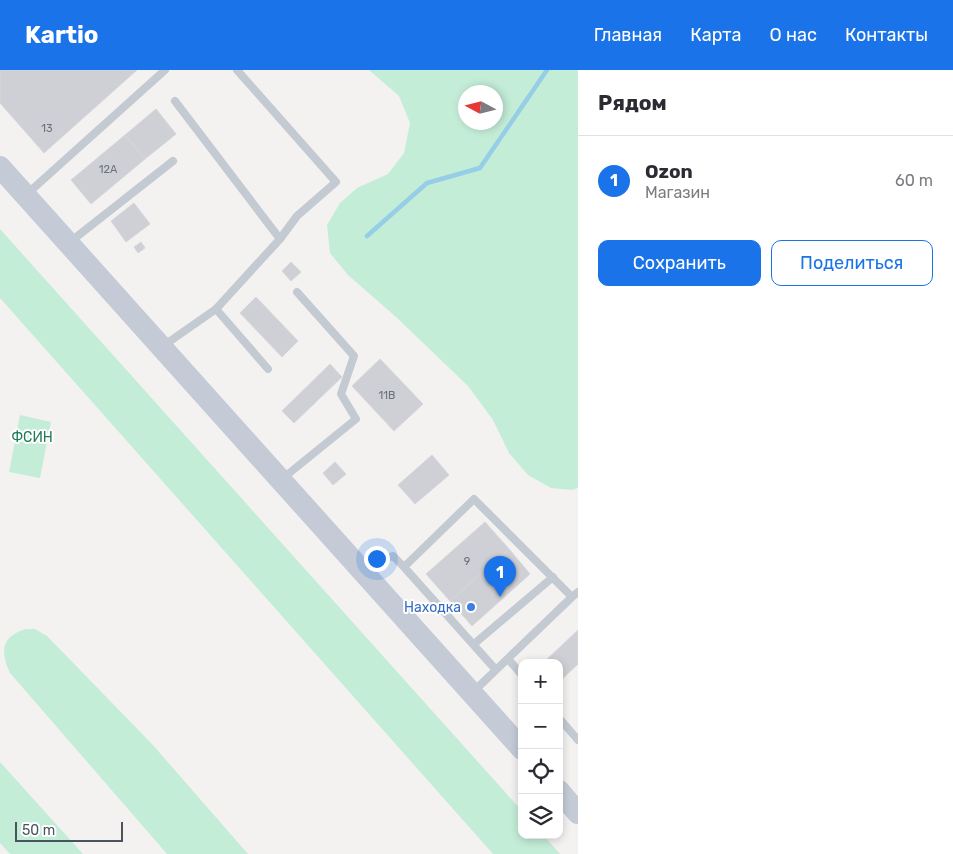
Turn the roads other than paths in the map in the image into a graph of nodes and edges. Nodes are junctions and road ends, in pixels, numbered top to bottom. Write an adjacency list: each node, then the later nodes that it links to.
1 (164, 70): 6 (lane)
2 (237, 70): 7 (lane)
3 (175, 101): 7 (lane)
4 (173, 161): 8 (lane)
5 (0, 167): 6 (street)
6 (26, 196): 8 (street)
7 (280, 239): 10 (lane)
8 (69, 244): 11 (street)
9 (297, 292): 13 (lane)
10 (216, 309): 11 (lane); 12 (lane)
11 (162, 347): 13 (street)
12 (268, 369)
13 (281, 480): 14 (street)
14 (359, 566): 15 (lane); 22 (street)
15 (404, 567): 16 (lane); 18 (lane)
16 (553, 577): 17 (lane); 18 (lane)
17 (575, 595): 19 (lane)
18 (474, 644): 20 (lane)
19 (508, 659): 20 (lane); 21 (lane)
20 (496, 670): 22 (lane)
21 (518, 670)
22 (472, 693): 25 (street)
23 (563, 723): 24 (lane)
24 (578, 740)
25 (518, 745)

